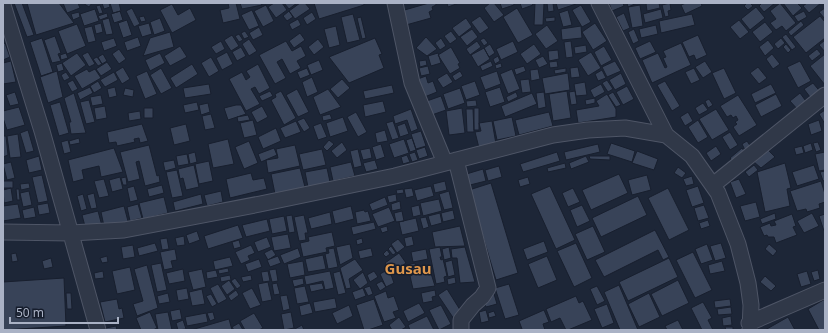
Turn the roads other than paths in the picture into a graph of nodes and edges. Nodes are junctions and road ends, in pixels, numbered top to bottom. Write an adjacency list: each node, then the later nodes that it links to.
1 (395, 3): 6 (street)
2 (599, 3): 5 (street)
3 (3, 5): 9 (street)
4 (825, 96): 7 (street)
5 (666, 135): 6 (street); 7 (street)
6 (450, 162): 9 (street); 13 (street)
7 (713, 185): 11 (street)
8 (3, 232): 9 (street)
9 (71, 233): 12 (street)
10 (825, 290): 11 (street)
11 (749, 326)
12 (98, 330)
13 (461, 330)

